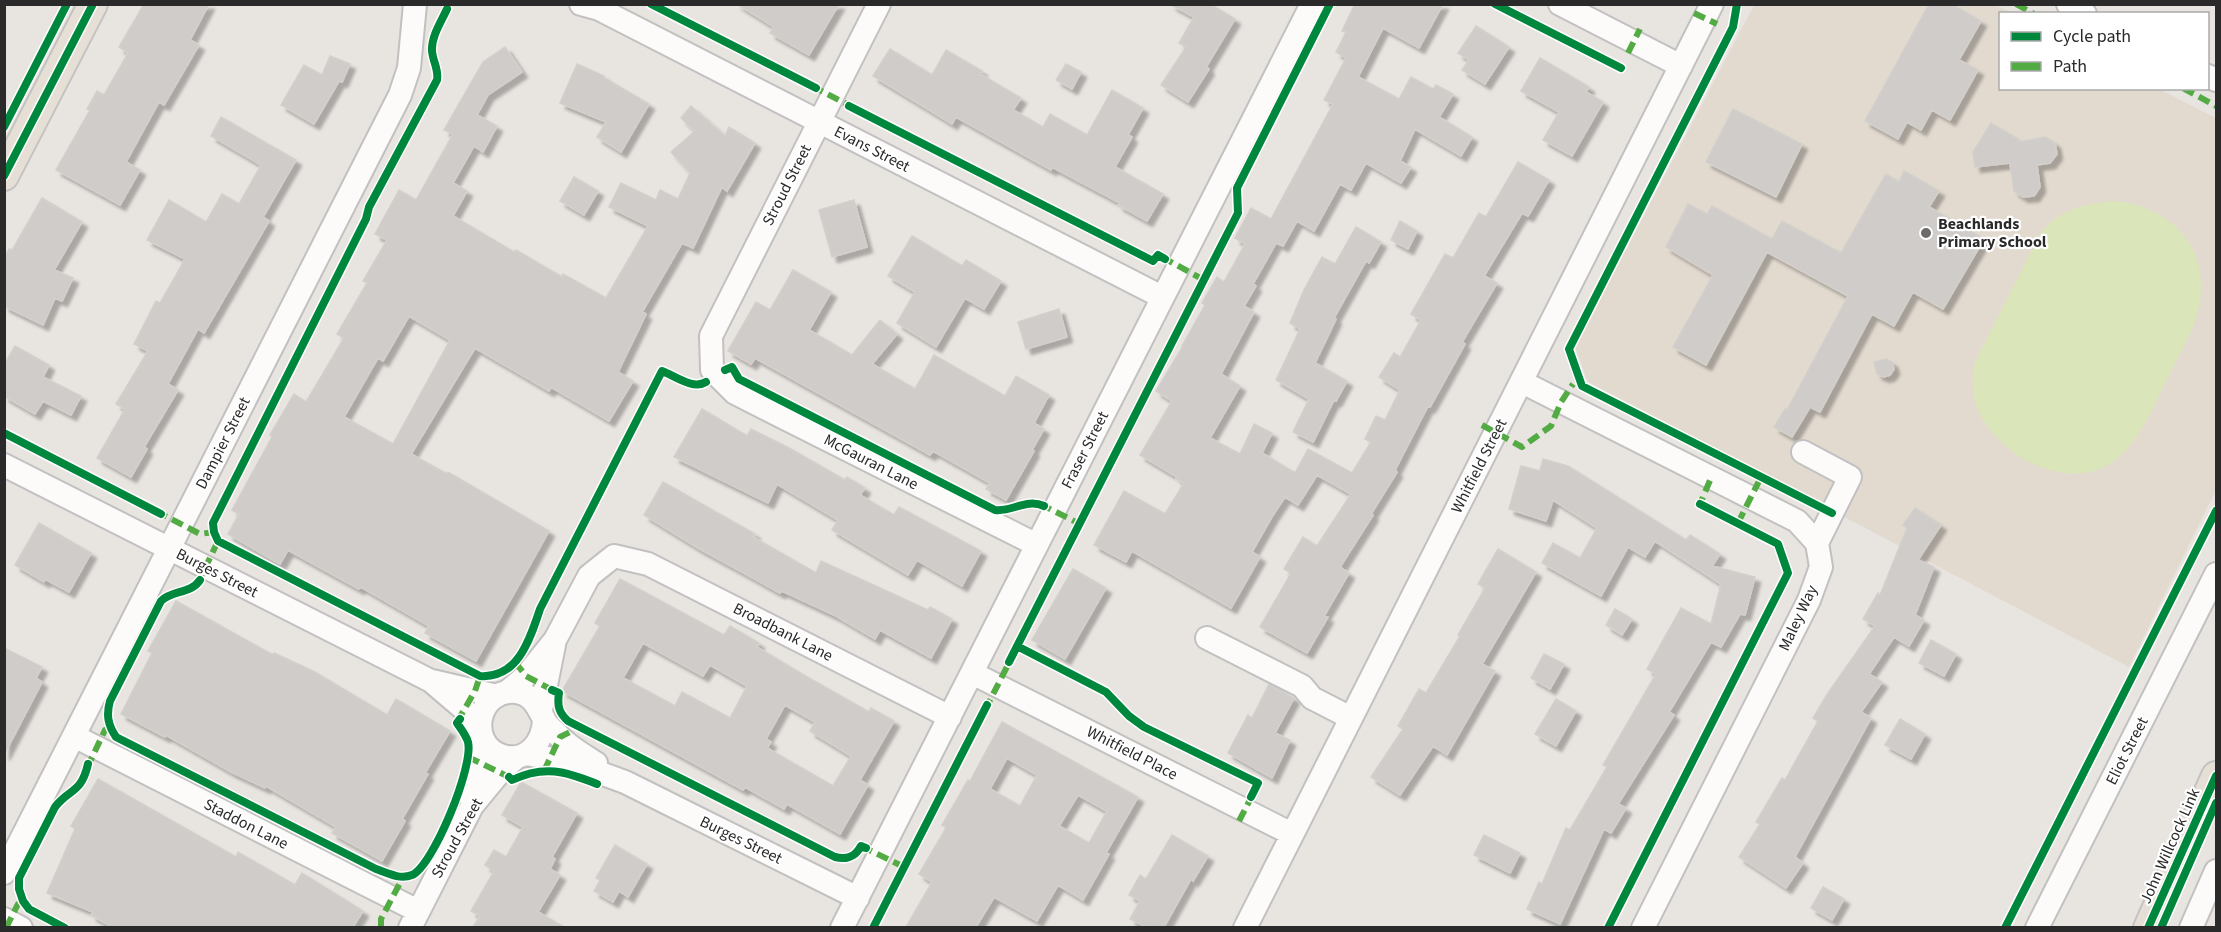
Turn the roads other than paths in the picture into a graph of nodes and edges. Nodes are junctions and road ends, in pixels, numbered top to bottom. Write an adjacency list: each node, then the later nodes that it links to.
1 (93, 4): 12 (main road)
2 (415, 4): 20 (street, Dampier Street)
3 (581, 4): 11 (street, Evans Street)
4 (879, 4): 11 (street, Stroud Street)
5 (1312, 4): 13 (street, Fraser Street)
6 (1560, 4): 10 (street)
7 (1712, 4): 10 (street, Whitfield Street)
8 (2068, 4): 9 (street)
9 (2082, 12)
10 (1681, 66): 15 (street, Whitfield Street)
11 (819, 122): 13 (street, Evans Street); 14 (street, Stroud Street)
12 (4, 176)
13 (1162, 297): 19 (street, Fraser Street)
14 (712, 370): 19 (street, McGauran Lane)
15 (1522, 382): 18 (street); 29 (street, Whitfield Street)
16 (1803, 452): 18 (street)
17 (4, 465): 20 (street, Burges Street)
18 (1817, 543): 46 (street, Maley Way)
19 (1037, 545): 24 (street, Fraser Street)
20 (170, 549): 25 (street, Burges Street); 31 (street, Dampier Street)
21 (2217, 574): 47 (street, Eliot Street)
22 (1207, 638): 29 (street)
23 (555, 640): 26 (street); 27 (street); 28 (street, Broadbank Lane)
24 (972, 673): 28 (street, Fraser Street); 37 (street, Whitfield Place)
25 (430, 681): 26 (street, Burges Street); 30 (street, Burges Street)
26 (502, 694): 27 (street); 30 (street)
27 (542, 715): 32 (street); 34 (street, Burges Street)
28 (950, 717): 40 (street, Fraser Street)
29 (1351, 718): 37 (street, Whitfield Street)
30 (481, 735): 32 (street); 36 (street)
31 (74, 736): 39 (street, Dampier Street); 42 (street, Staddon Lane)
32 (521, 755): 34 (street, Burges Street); 36 (street, Stroud Street)
33 (2217, 776): 48 (main road, John Willcock Link)
34 (625, 782): 40 (street, Burges Street)
35 (2217, 803): 49 (main road, John Willcock Link)
36 (471, 806): 42 (street, Stroud Street)
37 (1292, 834): 45 (street, Whitfield Street)
38 (2217, 871): 50 (street)
39 (4, 873)
40 (858, 898): 44 (street, Fraser Street)
41 (4, 919): 43 (street)
42 (414, 919)
43 (21, 927)
44 (842, 927)
45 (1245, 927)
46 (1642, 927)
47 (2037, 927)
48 (2148, 927)
49 (2161, 927)
50 (2191, 927)

